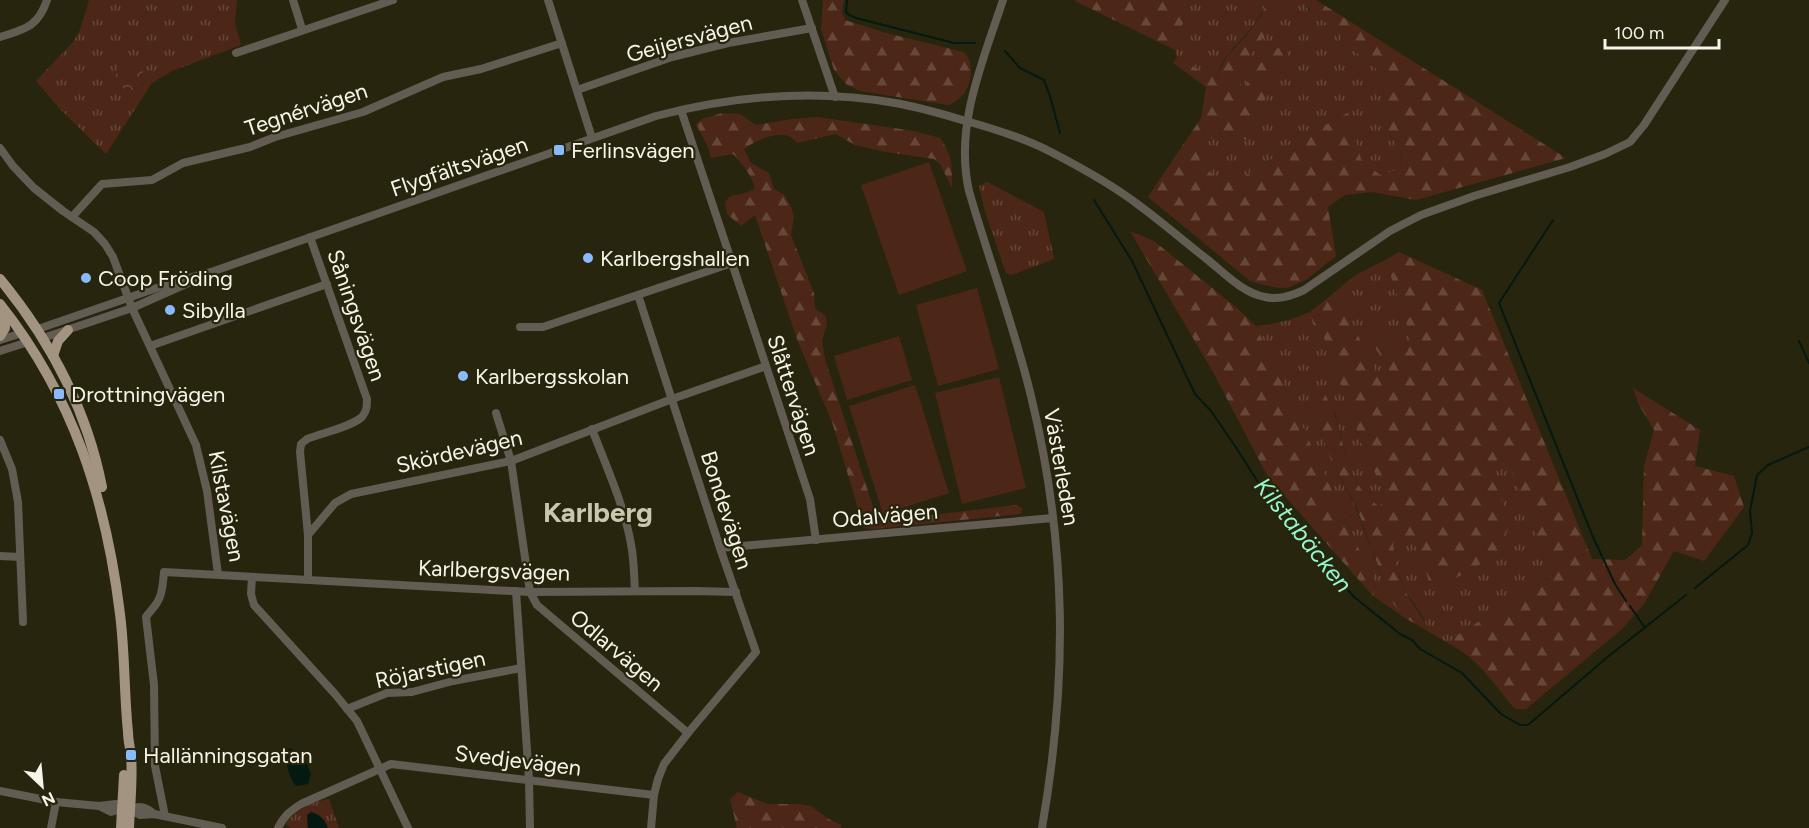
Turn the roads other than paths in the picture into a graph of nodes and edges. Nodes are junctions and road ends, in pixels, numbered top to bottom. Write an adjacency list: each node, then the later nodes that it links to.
1 (47, 0): 10 (street)
2 (293, 0): 9 (street)
3 (393, 0): 9 (street)
4 (548, 0): 11 (street)
5 (802, 0): 8 (street)
6 (1003, 0): 16 (street, Västerleden)
7 (1725, 0): 16 (street, Flygfältsvägen)
8 (812, 28): 13 (street, Geijersvägen); 14 (street)
9 (302, 29): 12 (street)
10 (0, 37)
11 (562, 43): 13 (street); 19 (street, Tegnérvägen)
12 (236, 53)
13 (577, 90): 17 (street)
14 (835, 97): 15 (street, Flygfältsvägen); 16 (street, Flygfältsvägen)
15 (681, 110): 17 (street, Flygfältsvägen); 21 (street, Slåttervägen)
16 (968, 121): 44 (street, Västerleden)
17 (592, 138): 20 (street, Flygfältsvägen)
18 (0, 148): 19 (street, Kilstavägen)
19 (72, 217): 26 (street, Kilstavägen)
20 (310, 237): 22 (street, Flygfältsvägen); 24 (street, Såningsvägen)
21 (732, 263): 25 (street); 37 (street, Slåttervägen)
22 (214, 271): 26 (street, Flygfältsvägen); 28 (street, Flygfältsvägen)
23 (0, 279): 31 (main road)
24 (327, 284): 34 (street); 46 (street, Såningsvägen)
25 (638, 295): 29 (street); 38 (street, Bondevägen)
26 (127, 298): 28 (street, Kilstavägen); 31 (street, Flygfältsvägen)
27 (2, 306): 32 (main road); 33 (main road)
28 (132, 308): 30 (street, Flygfältsvägen); 34 (street, Kilstavägen)
29 (520, 327)
30 (68, 330): 31 (street, Flygfältsvägen); 36 (main road)
31 (40, 333): 33 (main road); 36 (main road)
32 (0, 338): 33 (street)
33 (25, 338): 35 (street); 45 (main road)
34 (150, 346): 51 (street, Kilstavägen)
35 (0, 351)
36 (53, 356): 45 (main road)
37 (766, 366): 38 (street, Skördevägen); 47 (street, Slåttervägen)
38 (672, 399): 40 (street, Skördevägen); 48 (street, Bondevägen)
39 (496, 413): 43 (street, Odlarvägen)
40 (592, 429): 43 (street, Skördevägen); 55 (street)
41 (0, 440): 42 (street)
42 (3, 453): 50 (street)
43 (511, 461): 46 (street, Skördevägen); 56 (street, Odlarvägen)
44 (1053, 518): 47 (street, Odalvägen); 78 (street, Västerleden)
45 (107, 532): 67 (main road)
46 (308, 535): 53 (street, Såningsvägen)
47 (816, 540): 48 (street, Odalvägen)
48 (720, 548): 57 (street, Bondevägen)
49 (0, 556): 50 (street)
50 (20, 557): 58 (street)
51 (218, 574): 52 (street, Kilstavägen); 68 (street)
52 (252, 577): 53 (street, Karlbergsvägen); 60 (street, Kilstavägen)
53 (308, 579): 54 (street, Karlbergsvägen)
54 (516, 591): 56 (street, Karlbergsvägen); 59 (street)
55 (635, 591): 56 (street, Karlbergsvägen); 57 (street, Karlbergsvägen)
56 (530, 592): 61 (street, Odlarvägen)
57 (736, 592): 61 (street, Bondevägen)
58 (23, 622)
59 (521, 668): 60 (street, Röjarstigen); 63 (street)
60 (347, 709): 62 (street, Kilstavägen)
61 (688, 733): 65 (street, Bondevägen)
62 (380, 768): 63 (street, Svedjevägen); 74 (street, Svedjevägen); 75 (street, Kilstavägen)
63 (529, 779): 65 (street, Svedjevägen); 76 (street)
64 (0, 791): 66 (street)
65 (654, 795): 77 (street, Bondevägen)
66 (56, 802): 67 (street); 70 (street)
67 (126, 809): 68 (street); 71 (main road); 72 (main road)
68 (165, 816): 69 (street)
69 (190, 825): 73 (street)
70 (51, 828)
71 (121, 828)
72 (129, 828)
73 (222, 828)
74 (278, 828)
75 (408, 828)
76 (530, 828)
77 (651, 828)
78 (1042, 828)

